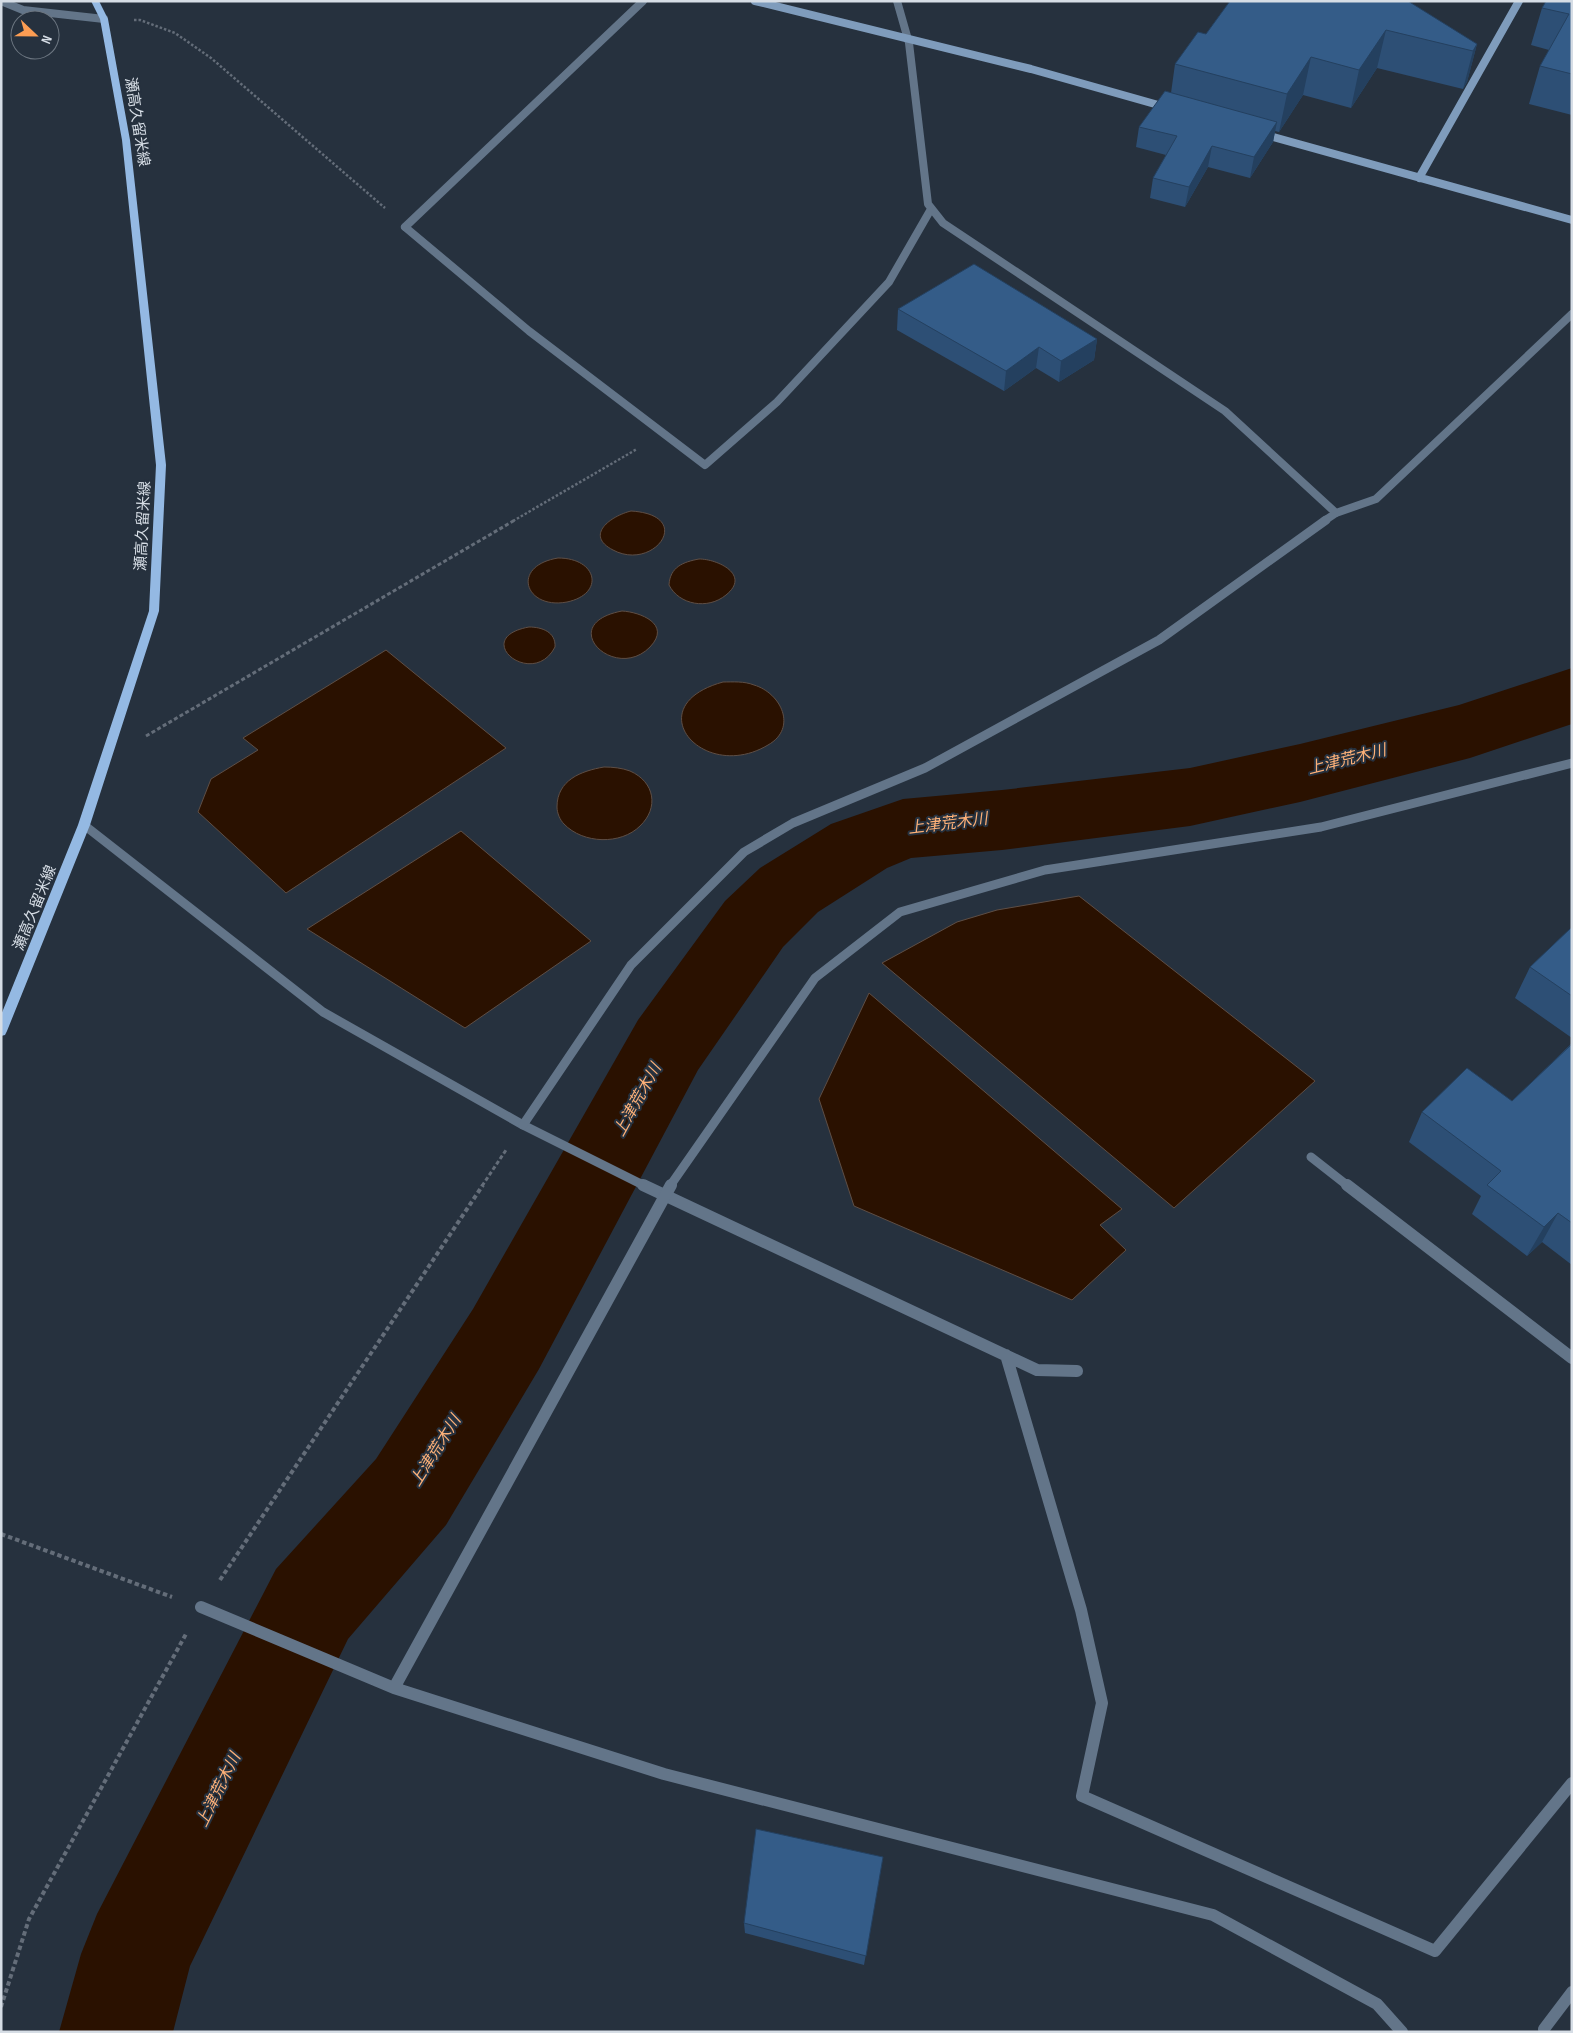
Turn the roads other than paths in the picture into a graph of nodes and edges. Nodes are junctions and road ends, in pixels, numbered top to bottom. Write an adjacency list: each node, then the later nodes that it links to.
1 (95, 1): 7 (main road, 瀬高久留米線)
2 (643, 1): 12 (street)
3 (755, 1): 8 (street)
4 (897, 1): 8 (street)
5 (1520, 1): 11 (street)
6 (1, 2): 7 (street)
7 (104, 20): 17 (main road, 瀬高久留米線)
8 (908, 39): 9 (street); 12 (street)
9 (1173, 109)
10 (1258, 133): 11 (street)
11 (1419, 178): 13 (street)
12 (931, 209): 15 (street)
13 (1572, 220)
14 (1572, 314): 15 (street)
15 (1336, 513): 19 (street)
16 (1572, 763): 21 (street)
17 (84, 825): 18 (main road, 瀬高久留米線); 19 (street)
18 (1, 1031)
19 (523, 1125): 21 (street)
20 (1311, 1157): 23 (street)
21 (664, 1195): 22 (street); 26 (street)
22 (1006, 1355): 24 (street); 27 (street)
23 (1572, 1358)
24 (1077, 1371)
25 (201, 1607): 26 (street)
26 (394, 1688): 30 (street)
27 (1572, 1783)
28 (1572, 1992): 29 (street)
29 (1544, 2029)
30 (1402, 2032)

